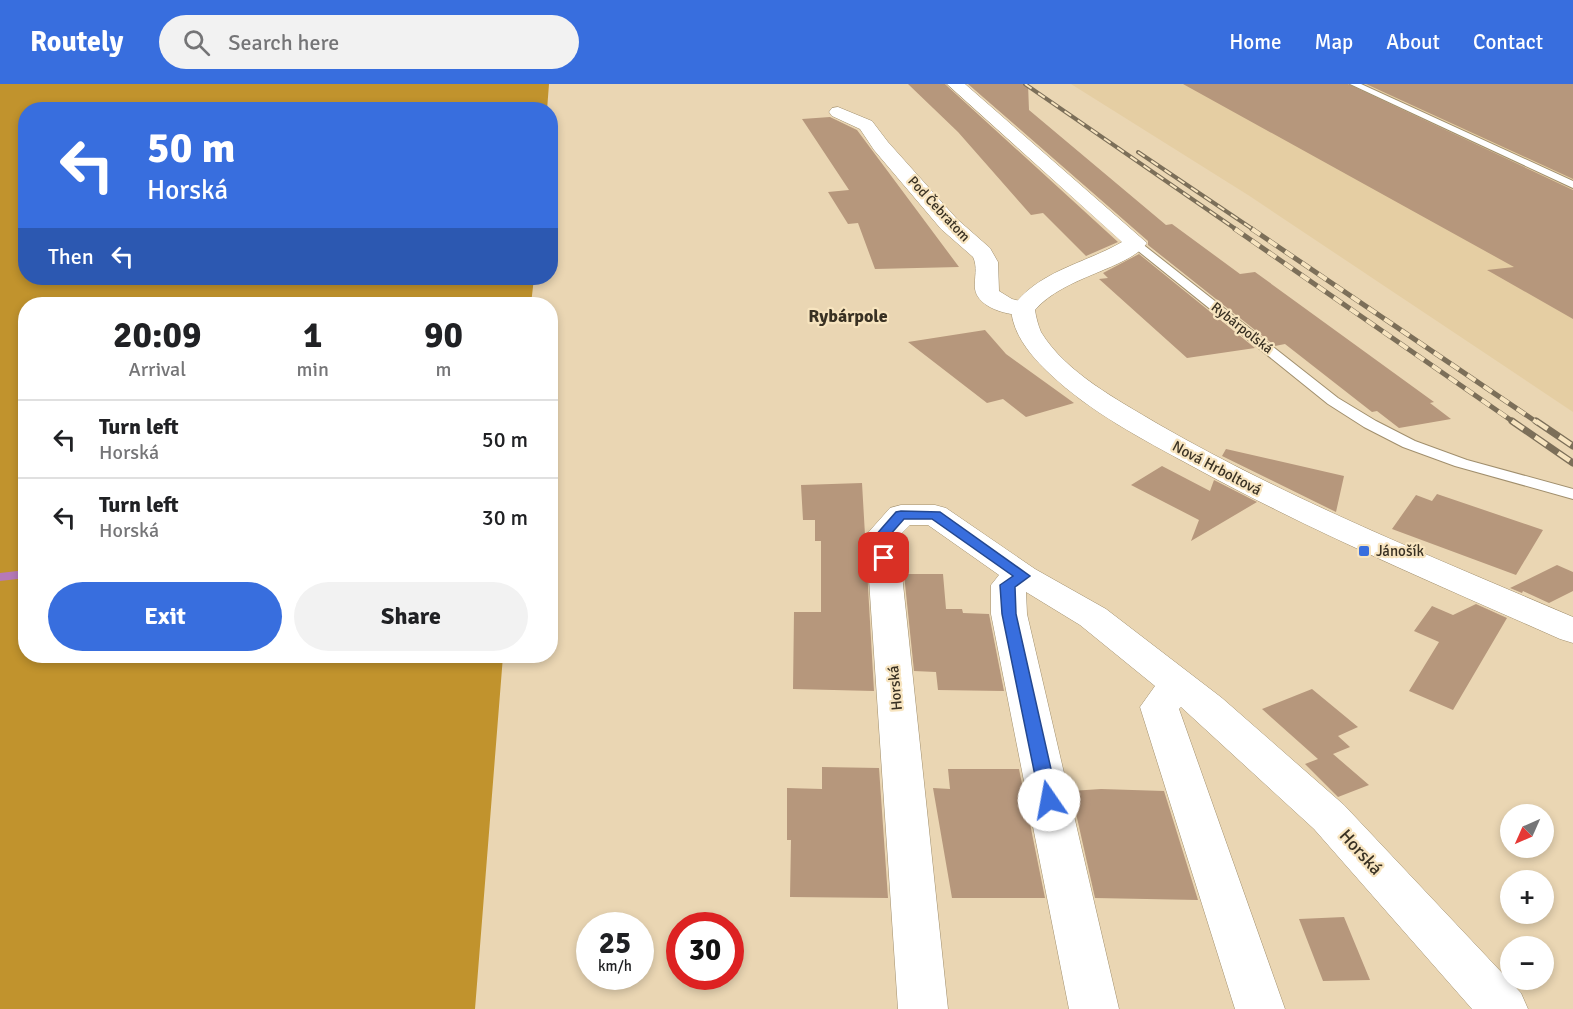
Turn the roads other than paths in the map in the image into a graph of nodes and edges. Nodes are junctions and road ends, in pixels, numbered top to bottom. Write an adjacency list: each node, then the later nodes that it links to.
1 (955, 84): 5 (street, Rybárpoľská)
2 (1353, 84): 4 (lane)
3 (838, 112): 6 (street, Pod Čebratom)
4 (1573, 185)
5 (1136, 243): 6 (street); 7 (lane, Rybárpoľská)
6 (1023, 309): 9 (street, Nová Hrboltová)
7 (1573, 494)
8 (1023, 576): 10 (street, Horská); 11 (street, Horská); 12 (street)
9 (1573, 631)
10 (1178, 686): 13 (street); 14 (street, Horská)
11 (923, 1009)
12 (1094, 1009)
13 (1260, 1009)
14 (1503, 1009)

